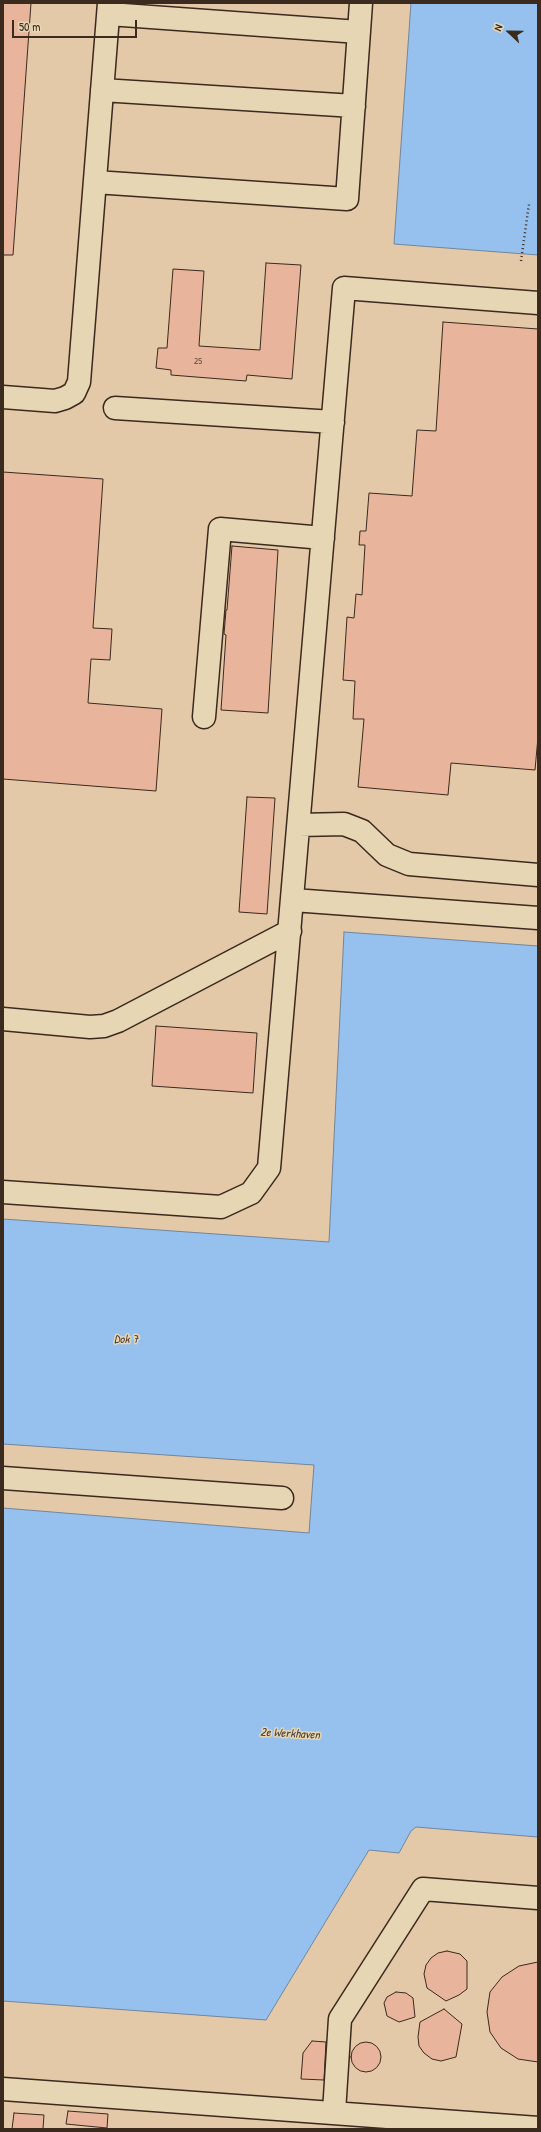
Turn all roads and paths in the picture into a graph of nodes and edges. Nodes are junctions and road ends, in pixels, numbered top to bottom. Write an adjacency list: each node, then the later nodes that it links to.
1 (361, 3): 3 (lane)
2 (109, 8): 3 (lane); 4 (lane)
3 (359, 32): 5 (lane)
4 (102, 90): 5 (lane); 6 (lane)
5 (354, 106): 6 (lane)
6 (95, 182): 10 (lane)
7 (529, 204): 8 (path)
8 (521, 261)
9 (538, 303): 12 (lane)
10 (3, 397)
11 (115, 408): 12 (lane)
12 (333, 422): 13 (lane)
13 (323, 538): 14 (lane); 15 (lane)
14 (204, 717)
15 (299, 825): 16 (lane); 17 (lane)
16 (538, 875)
17 (293, 900): 18 (lane); 19 (lane)
18 (538, 918)
19 (290, 931): 20 (lane); 21 (lane)
20 (3, 1019)
21 (3, 1192)
22 (3, 1478): 23 (lane)
23 (282, 1498)
24 (538, 1898): 26 (lane)
25 (3, 2089): 26 (lane)
26 (334, 2112): 27 (lane)
27 (538, 2128)

